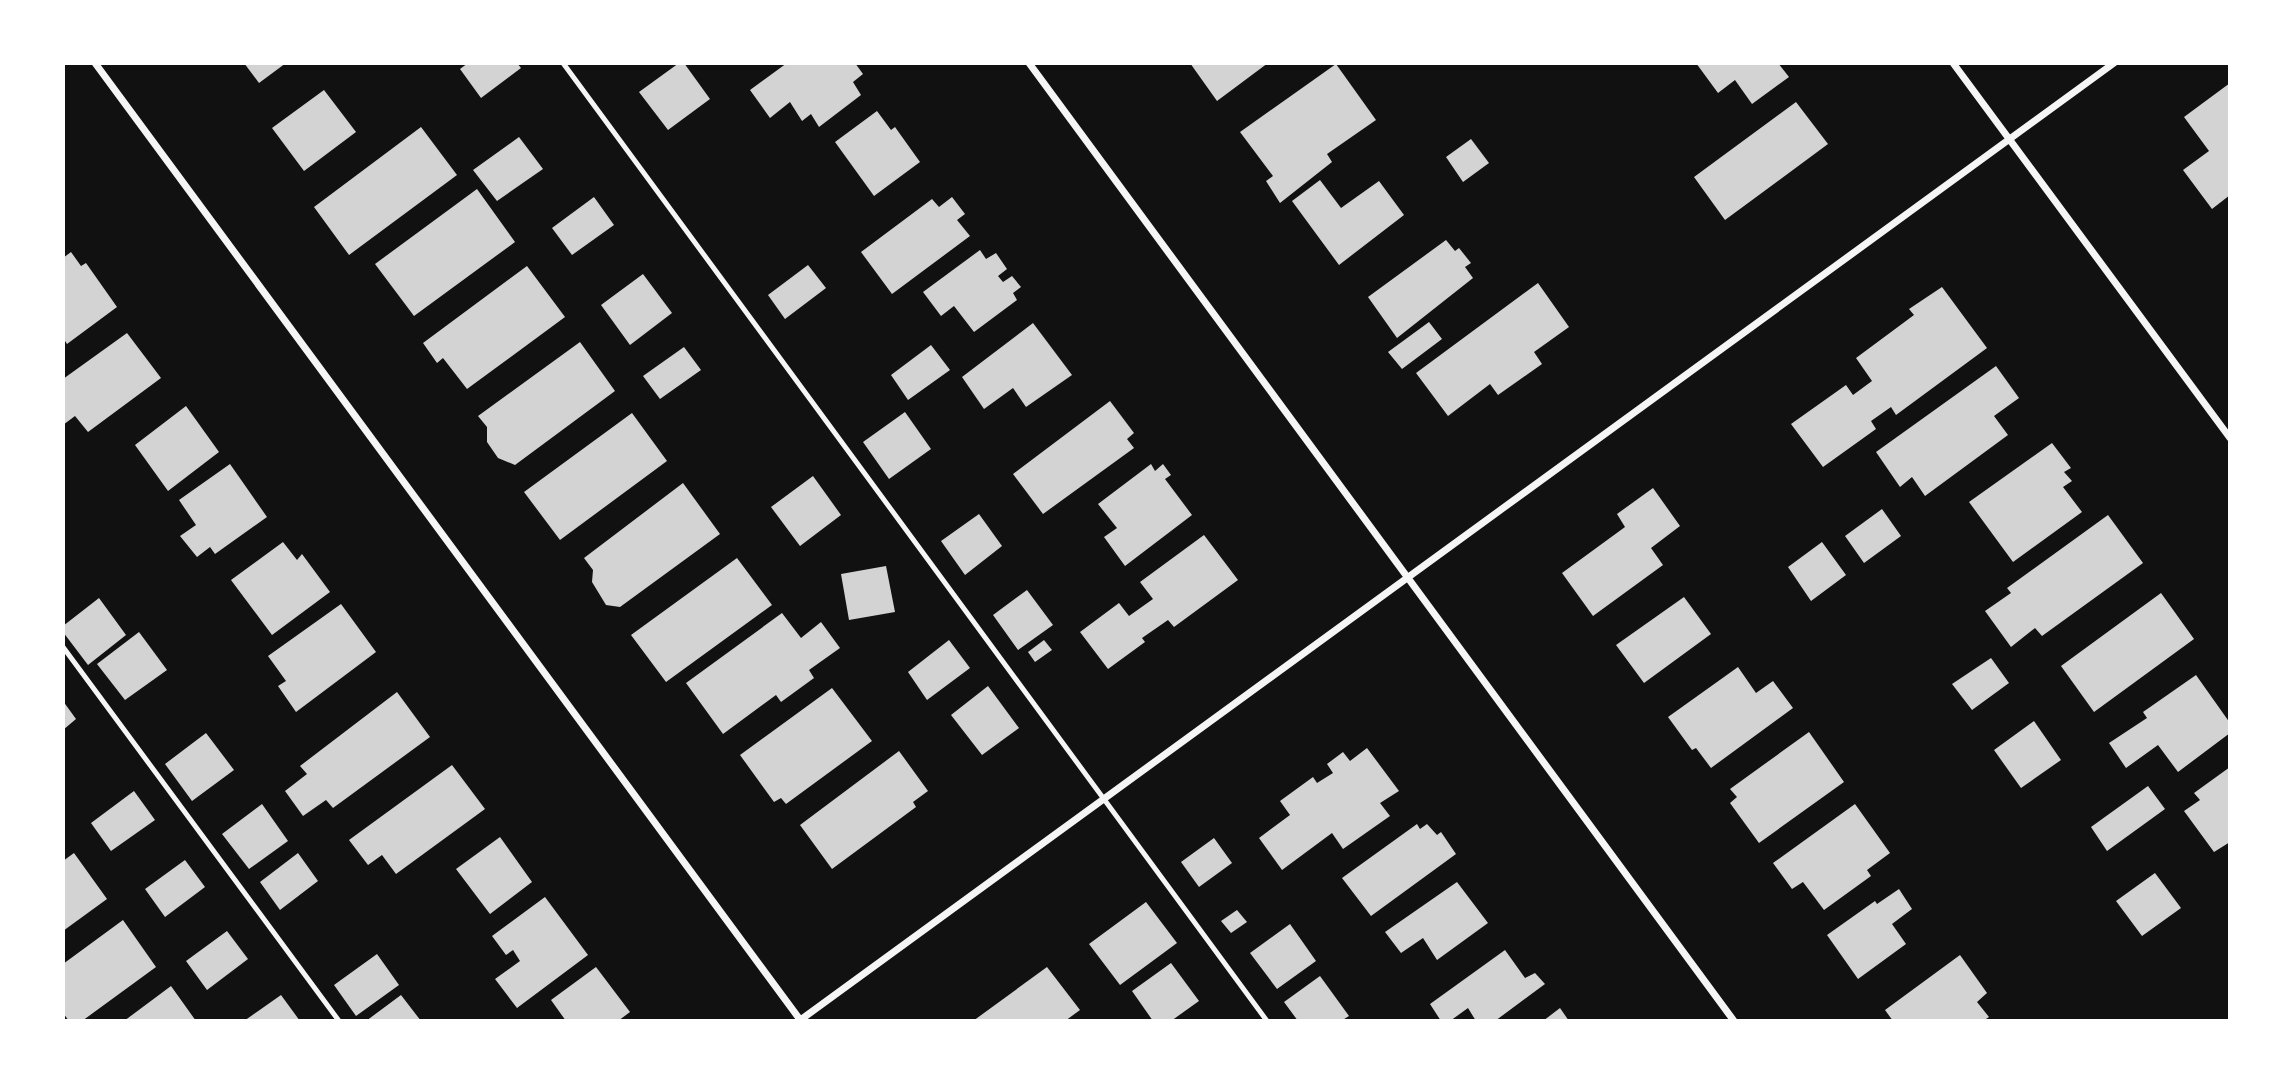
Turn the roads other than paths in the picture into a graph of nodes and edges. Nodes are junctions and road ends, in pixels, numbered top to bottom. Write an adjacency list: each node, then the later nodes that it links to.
1 (95, 63): 12 (street)
2 (563, 63): 10 (lane)
3 (1029, 63): 8 (street)
4 (1953, 63): 6 (street)
5 (2114, 63): 6 (street)
6 (2009, 138): 7 (street); 8 (street)
7 (2230, 438)
8 (1408, 576): 10 (street); 14 (street)
9 (63, 648): 11 (lane)
10 (1104, 799): 12 (street); 13 (lane)
11 (339, 1021)
12 (800, 1021)
13 (1267, 1021)
14 (1734, 1021)

